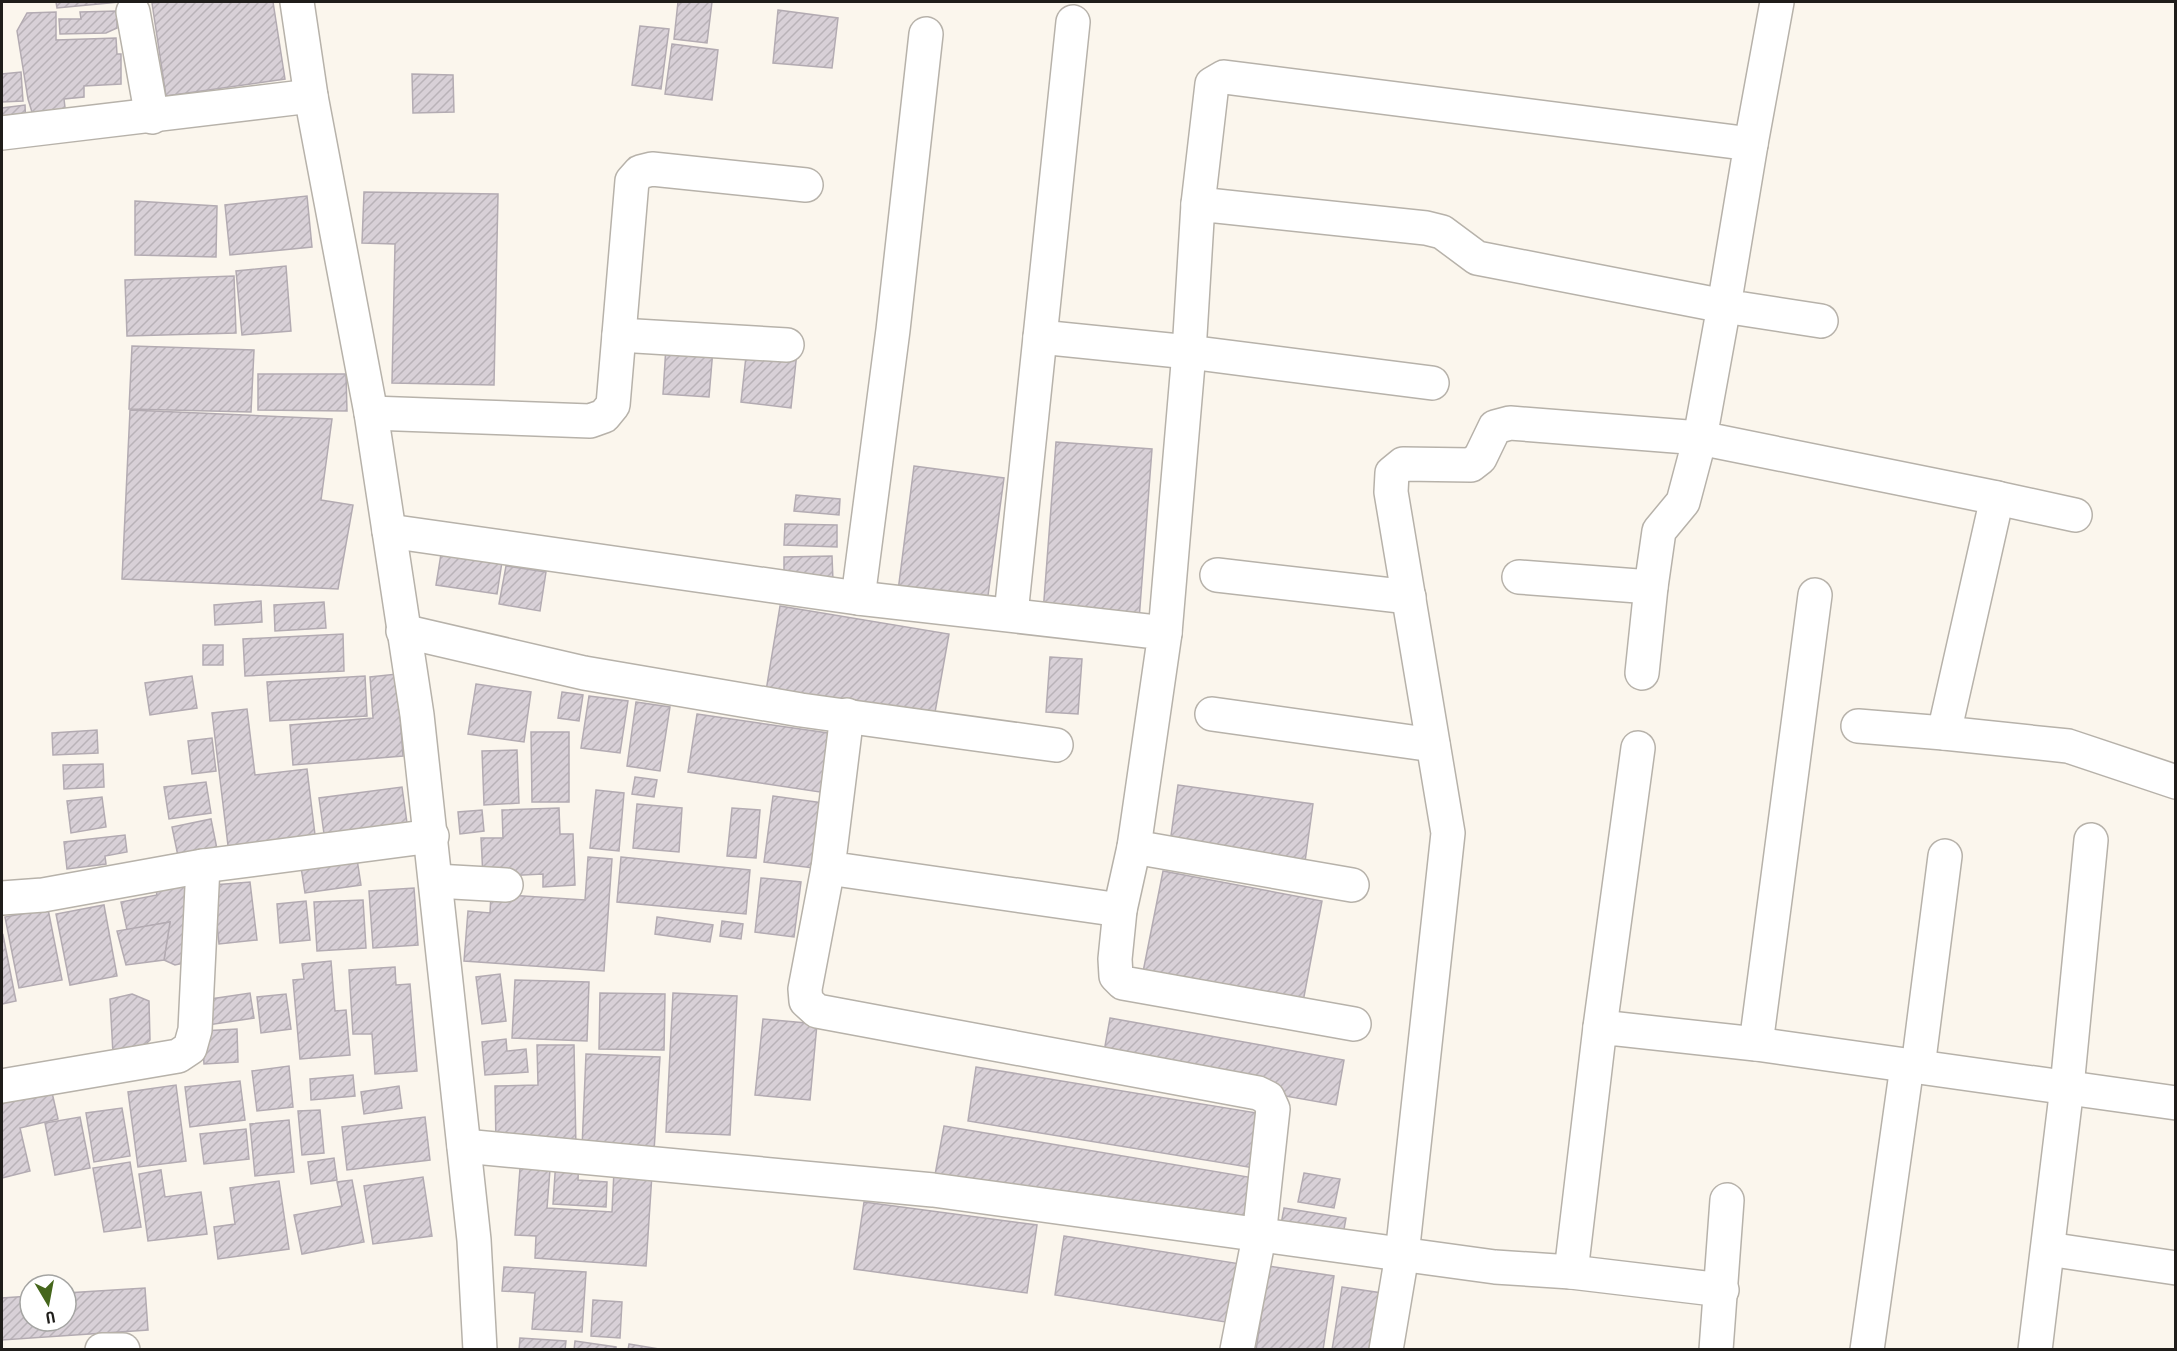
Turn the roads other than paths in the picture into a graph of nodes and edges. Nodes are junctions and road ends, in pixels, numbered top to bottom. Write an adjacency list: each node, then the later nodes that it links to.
1 (297, 2): 6 (street)
2 (1777, 2): 9 (street)
3 (133, 12): 7 (street)
4 (1073, 22): 15 (street)
5 (926, 34): 29 (street)
6 (311, 96): 7 (street); 19 (street)
7 (152, 117): 8 (street)
8 (2, 133)
9 (1750, 144): 11 (street); 12 (street)
10 (806, 184): 14 (street)
11 (1198, 204): 12 (street); 17 (street)
12 (1724, 306): 13 (street); 20 (street)
13 (1821, 321)
14 (619, 334): 16 (street); 19 (street)
15 (1040, 337): 17 (street); 30 (street)
16 (787, 345)
17 (1189, 352): 18 (street); 32 (street)
18 (1432, 383)
19 (371, 413): 23 (street)
20 (1700, 438): 21 (street); 26 (street); 28 (street)
21 (1997, 498): 22 (street); 37 (street)
22 (2075, 515)
23 (389, 531): 29 (street); 31 (street)
24 (1217, 575): 28 (street)
25 (1519, 577): 26 (street)
26 (1651, 587): 33 (street)
27 (1815, 595): 55 (street)
28 (1408, 597): 39 (street)
29 (858, 598): 30 (street)
30 (1011, 614): 32 (street)
31 (403, 631): 35 (street); 42 (street)
32 (1165, 633): 44 (street)
33 (1642, 674)
34 (1212, 714): 39 (street)
35 (847, 715): 38 (street); 47 (street)
36 (1858, 726): 37 (street)
37 (1944, 733): 41 (street)
38 (1056, 744)
39 (1433, 745): 64 (street)
40 (1638, 748): 54 (street)
41 (2175, 782)
42 (432, 836): 46 (street); 48 (street)
43 (2091, 840): 58 (street)
44 (1134, 847): 50 (street); 52 (street)
45 (1946, 856): 56 (street)
46 (203, 866): 51 (street); 57 (street)
47 (828, 868): 52 (street); 62 (street)
48 (436, 881): 49 (street); 60 (street)
49 (506, 885)
50 (1352, 885)
51 (2, 898)
52 (1120, 910): 53 (street)
53 (1354, 1024)
54 (1600, 1027): 55 (street); 66 (street)
55 (1756, 1044): 56 (street)
56 (1913, 1066): 58 (street); 74 (street)
57 (2, 1086)
58 (2067, 1088): 59 (street); 63 (street)
59 (2175, 1103)
60 (464, 1146): 62 (street); 70 (street)
61 (1727, 1200): 67 (street)
62 (1259, 1237): 64 (street); 71 (street)
63 (2048, 1249): 65 (street); 75 (street)
64 (1402, 1255): 66 (street); 72 (street)
65 (2175, 1268)
66 (1571, 1272): 67 (street)
67 (1722, 1290): 73 (street)
68 (102, 1350): 69 (street)
69 (123, 1350)
70 (480, 1350)
71 (1237, 1350)
72 (1386, 1350)
73 (1716, 1350)
74 (1866, 1350)
75 (2035, 1350)

